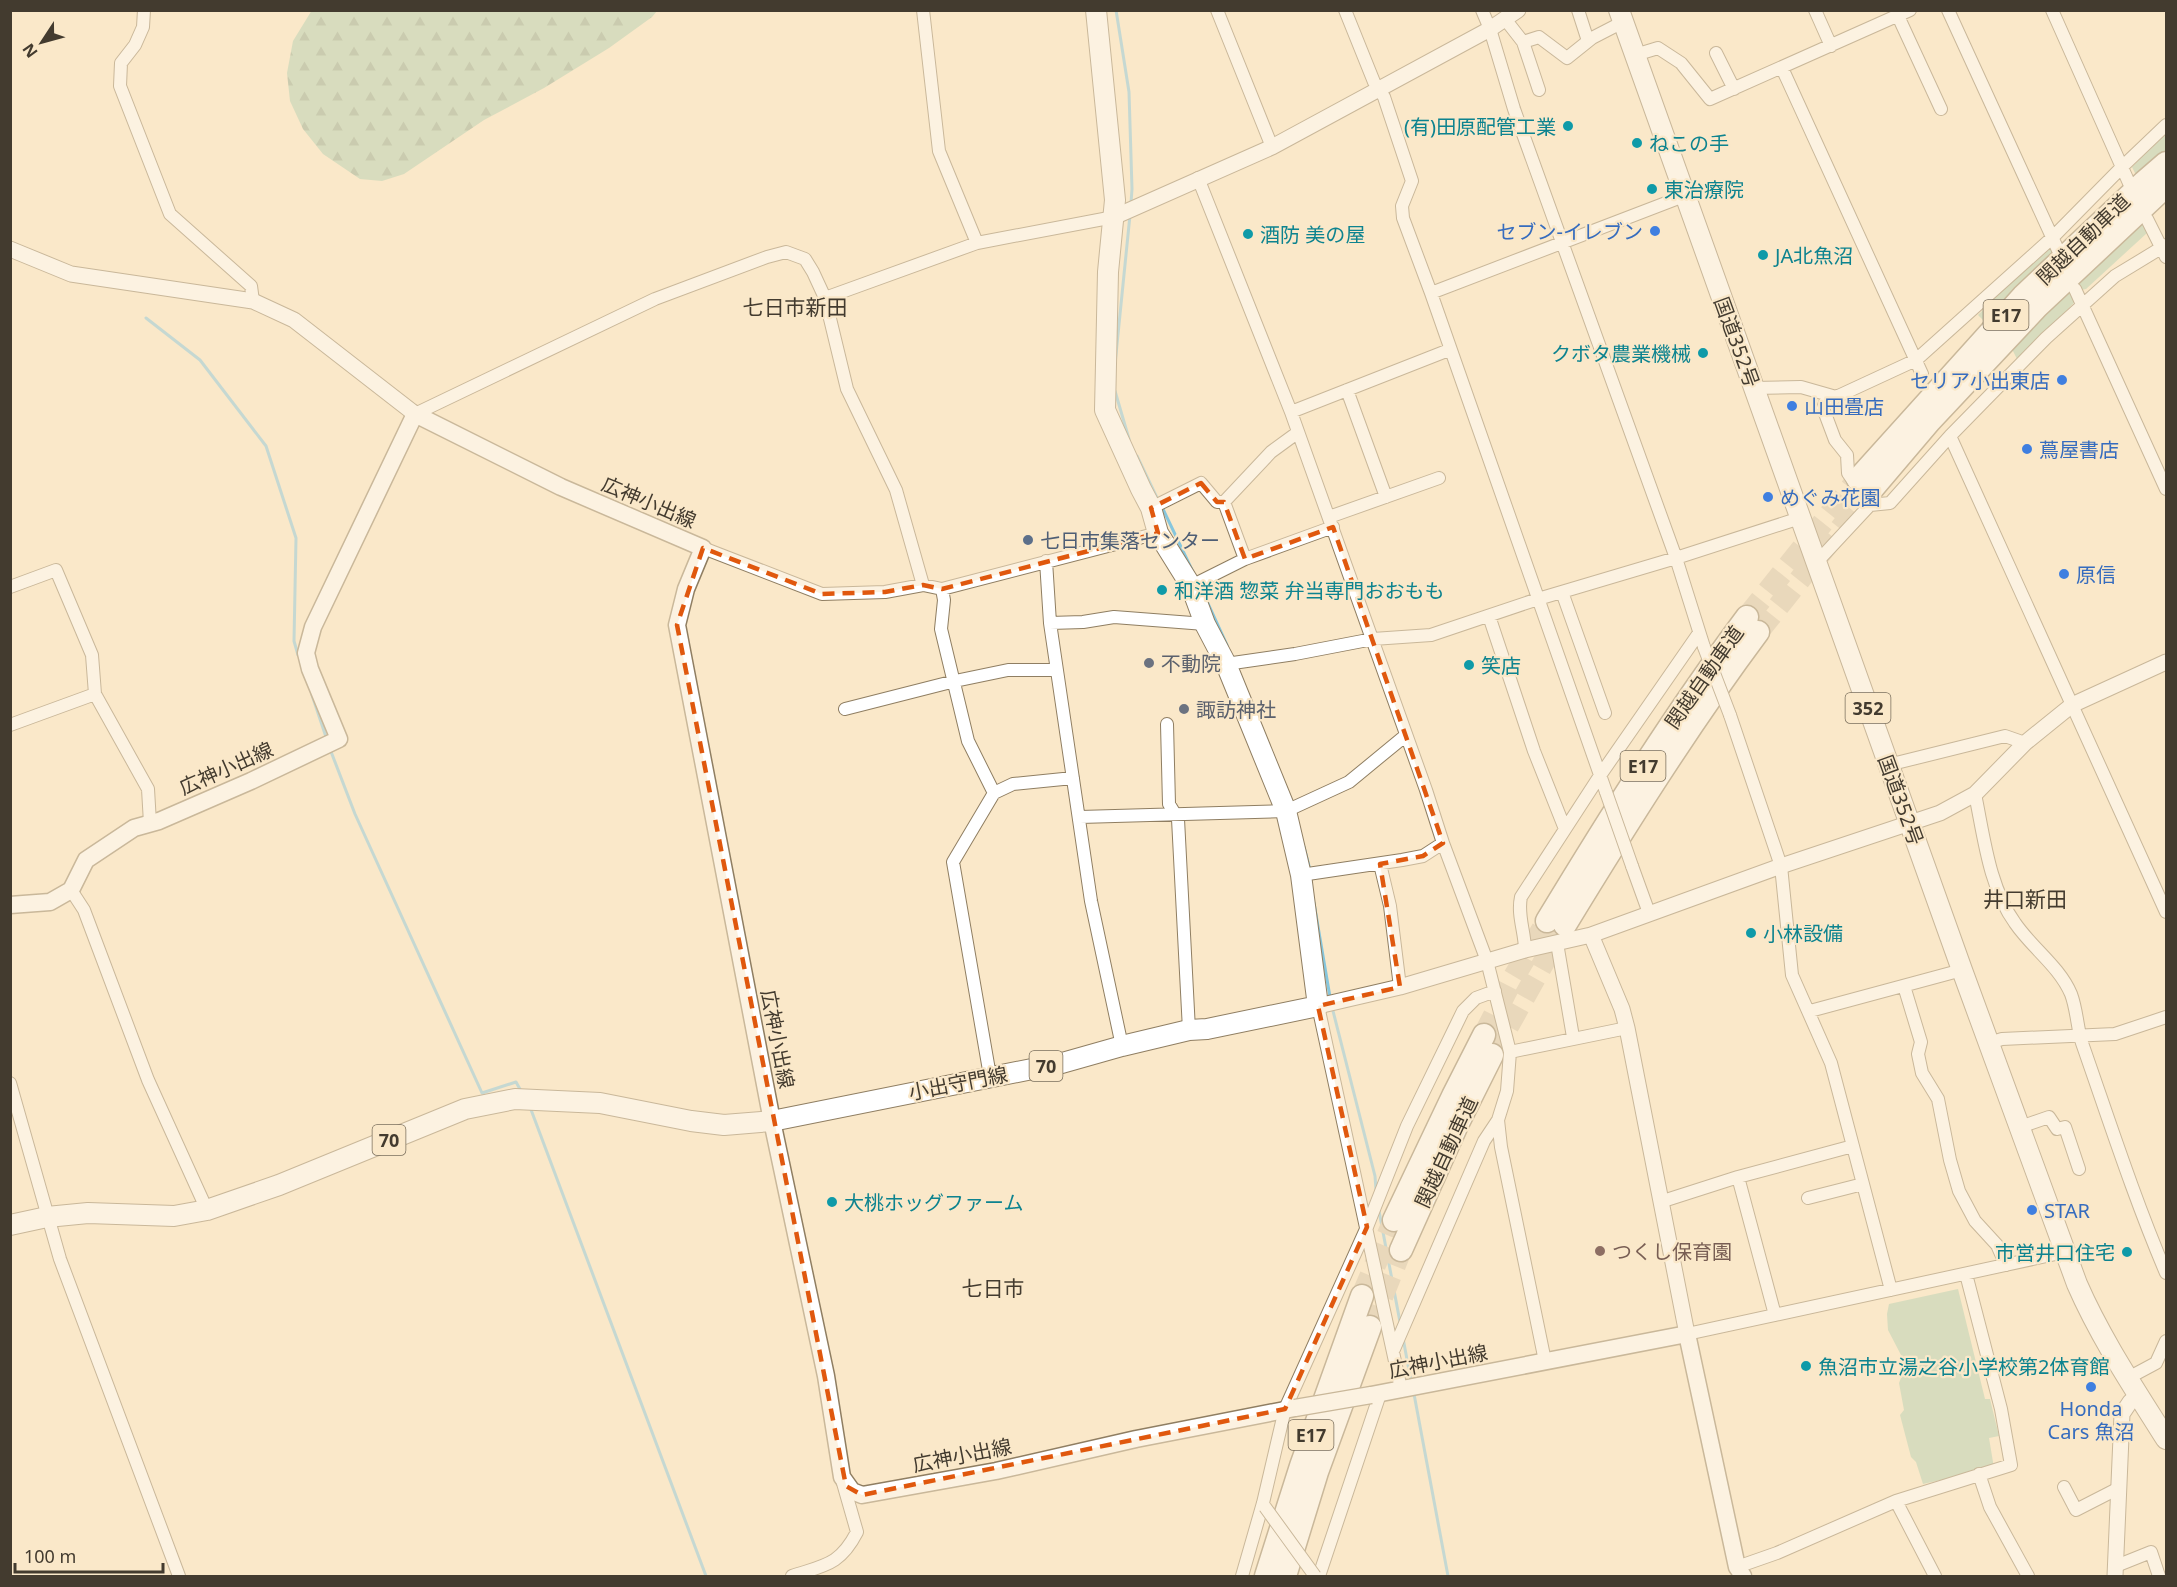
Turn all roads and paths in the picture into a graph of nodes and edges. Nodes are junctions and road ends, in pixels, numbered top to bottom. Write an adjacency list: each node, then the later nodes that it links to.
1 (144, 10): 44 (street)
2 (923, 10): 36 (street)
3 (1096, 10): 33 (main road)
4 (1217, 10): 26 (street)
5 (1345, 10): 21 (street)
6 (1482, 10): 14 (street)
7 (1578, 10): 15 (street)
8 (1815, 10): 17 (street)
9 (1948, 10): 35 (street)
10 (2052, 10): 28 (street)
11 (1904, 13): 17 (street); 24 (street)
12 (1512, 15): 14 (street); 16 (street)
13 (1621, 16): 15 (street); 19 (main road, 国道352号 / 352)
14 (1490, 29): 21 (street); 37 (street)
15 (1588, 41): 16 (street)
16 (1523, 42): 23 (street)
17 (1831, 46): 20 (street)
18 (1716, 53): 22 (street)
19 (1635, 55): 22 (street); 32 (main road, 国道352号 / 352)
20 (1782, 68): 22 (street); 47 (street)
21 (1378, 89): 26 (street); 42 (street)
22 (1734, 89)
23 (1539, 90)
24 (1941, 109)
25 (2166, 125): 28 (street)
26 (1272, 147): 29 (street)
27 (2166, 163): 58 (highway, 関越自動車道 / E17)
28 (2123, 166): 30 (street); 35 (street)
29 (1198, 178): 33 (street); 52 (street)
30 (2129, 183)
31 (2166, 186): 58 (highway, 関越自動車道 / E17)
32 (1684, 196): 37 (street); 49 (main road, 国道352号 / 352)
33 (1114, 217): 36 (street); 61 (main road)
34 (2147, 219): 40 (street)
35 (2053, 237): 39 (street); 47 (street)
36 (977, 243): 43 (street)
37 (1564, 243): 42 (street); 66 (street)
38 (10, 249): 44 (street)
39 (2058, 250)
40 (2165, 250): 45 (street)
41 (2075, 289): 45 (street)
42 (1431, 293): 46 (street)
43 (825, 298): 53 (street); 70 (street)
44 (253, 301): 53 (street)
45 (2084, 306): 55 (street); 57 (street)
46 (1449, 350): 50 (street); 75 (street)
47 (1916, 360): 48 (street); 51 (street)
48 (1922, 374)
49 (1753, 388): 51 (street); 62 (main road, 国道352号 / 352)
50 (1347, 390): 52 (street); 59 (street)
51 (1828, 396): 58 (street)
52 (1291, 411): 54 (street)
53 (415, 414): 65 (main road, 広神小出線); 103 (main road, 広神小出線)
54 (1297, 433): 60 (street); 63 (street)
55 (1950, 436): 58 (street); 87 (street)
56 (1439, 478): 59 (street)
57 (2166, 489)
58 (1865, 492): 69 (street)
59 (1386, 497): 63 (street)
60 (1224, 502): 61 (street); 67 (street)
61 (1151, 508): 64 (main road)
62 (1800, 518): 66 (street); 69 (main road, 国道352号 / 352)
63 (1331, 522): 67 (street); 81 (street)
64 (1158, 533): 68 (street); 71 (main road)
65 (703, 548): 70 (street); 133 (main road, 広神小出線)
66 (1676, 558): 74 (street); 80 (street)
67 (1245, 559): 71 (street)
68 (1046, 561): 73 (street); 77 (street)
69 (1816, 563): 94 (main road, 国道352号 / 352)
70 (923, 585): 73 (street)
71 (1191, 586): 78 (main road)
72 (10, 587): 86 (street)
73 (942, 589): 85 (street)
74 (1562, 592): 75 (street); 89 (street)
75 (1538, 599): 76 (street); 95 (street)
76 (1489, 616): 81 (street); 104 (street)
77 (1050, 623): 78 (street); 84 (street)
78 (1205, 624): 83 (main road)
79 (1752, 625): 113 (highway, 関越自動車道 / E17)
80 (1699, 633): 95 (street); 107 (street, bridge)
81 (1373, 639): 83 (street); 92 (street)
82 (2166, 662): 87 (street)
83 (1226, 664): 99 (main road)
84 (1056, 670): 85 (street); 96 (street)
85 (955, 681): 88 (street); 97 (street)
86 (95, 694): 91 (street); 103 (street)
87 (2073, 705): 93 (street); 111 (street)
88 (845, 709)
89 (1605, 713)
90 (1167, 724): 100 (street)
91 (10, 725)
92 (1406, 736): 99 (street); 105 (street)
93 (2025, 743): 94 (street); 98 (street)
94 (1888, 765): 102 (main road, 国道352号 / 352)
95 (1599, 777): 104 (street); 112 (street, bridge)
96 (1073, 778): 97 (street); 101 (street)
97 (994, 793): 131 (street)
98 (1975, 794): 102 (street); 126 (street)
99 (1286, 811): 100 (street); 108 (main road)
100 (1173, 813): 101 (street); 125 (street)
101 (1080, 818): 129 (street)
102 (1910, 822): 107 (street); 117 (main road, 国道352号 / 352)
103 (150, 823): 109 (main road, 広神小出線)
104 (1565, 829): 115 (street)
105 (1443, 843): 106 (street); 116 (street)
106 (1380, 864): 108 (street); 119 (street)
107 (1781, 866): 112 (street); 122 (street)
108 (1301, 875): 121 (main road)
109 (70, 890): 110 (main road); 142 (street)
110 (10, 905)
111 (2166, 912)
112 (1649, 913): 114 (street)
113 (1556, 929): 114 (street); 115 (street); 127 (street)
114 (1591, 935): 124 (street)
115 (1525, 950): 116 (street)
116 (1487, 961): 119 (street); 120 (street)
117 (1962, 970): 118 (street); 128 (main road, 国道352号 / 352)
118 (1904, 986): 122 (street); 149 (street)
119 (1400, 987): 121 (street)
120 (1496, 991): 130 (street); 146 (street)
121 (1318, 1006): 125 (main road, 小出守門線 / 70); 146 (street)
122 (1810, 1011): 136 (street)
123 (2166, 1017): 126 (street)
124 (1627, 1028): 127 (street); 141 (street)
125 (1189, 1030): 129 (main road, 小出守門線 / 70)
126 (2080, 1036): 128 (street); 150 (street)
127 (1573, 1038): 130 (street)
128 (1989, 1043): 148 (main road, 国道352号 / 352)
129 (1122, 1046): 131 (main road, 小出守門線 / 70)
130 (1496, 1047): 134 (street); 144 (highway, 関越自動車道); 147 (highway, 関越自動車道)
131 (990, 1076): 133 (main road, 小出守門線 / 70)
132 (10, 1083): 143 (street)
133 (772, 1120): 142 (main road, 70); 167 (main road, 広神小出線)
134 (1498, 1120): 158 (street); 159 (street)
135 (2026, 1125): 137 (street)
136 (1853, 1146): 138 (street); 139 (street)
137 (2079, 1169)
138 (1738, 1177): 141 (street); 154 (street)
139 (1863, 1184): 140 (street); 152 (street)
140 (1808, 1198)
141 (1660, 1202): 156 (street)
142 (207, 1210): 143 (main road, 70)
143 (47, 1216): 145 (main road, 70); 174 (street)
144 (1394, 1220)
145 (10, 1225)
146 (1367, 1227): 158 (street); 164 (street)
147 (1401, 1250)
148 (2065, 1252): 149 (street); 160 (main road, 国道352号 / 352)
149 (2006, 1265): 151 (street)
150 (2166, 1273)
151 (1966, 1274): 152 (street); 166 (street)
152 (1891, 1290): 154 (street)
153 (1362, 1296): 177 (highway, E17)
154 (1775, 1315): 156 (street)
155 (1370, 1328): 178 (highway, E17)
156 (1687, 1334): 159 (main road, 広神小出線); 173 (main road)
157 (2166, 1341): 160 (street)
158 (1394, 1350): 161 (street)
159 (1545, 1361): 161 (main road, 広神小出線)
160 (2128, 1378): 163 (main road, 国道352号 / 352)
161 (1401, 1389): 162 (main road, 広神小出線)
162 (1375, 1394): 164 (main road, 広神小出線, bridge); 179 (street)
163 (2139, 1395): 165 (main road, 国道352号 / 352); 169 (street)
164 (1290, 1409): 167 (main road, 広神小出線); 171 (street)
165 (2166, 1439)
166 (1979, 1474): 170 (street); 181 (street)
167 (842, 1478): 175 (street)
168 (2064, 1487): 169 (street)
169 (2119, 1488): 172 (street)
170 (1896, 1501): 173 (street); 180 (street)
171 (1264, 1505): 176 (street); 179 (street, bridge)
172 (2115, 1571): 182 (street)
173 (1740, 1572)
174 (179, 1576)
175 (792, 1576)
176 (1242, 1576)
177 (1266, 1576)
178 (1285, 1576)
179 (1316, 1576)
180 (1935, 1576)
181 (2028, 1576)
182 (2159, 1576)

